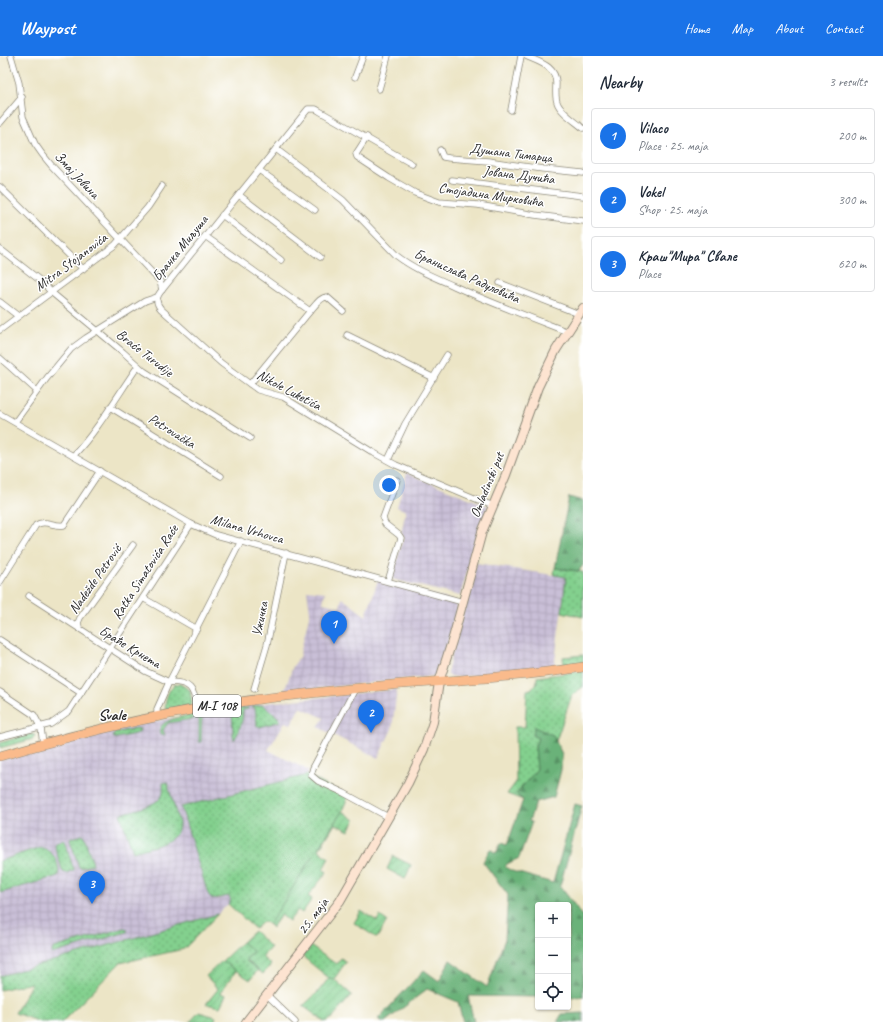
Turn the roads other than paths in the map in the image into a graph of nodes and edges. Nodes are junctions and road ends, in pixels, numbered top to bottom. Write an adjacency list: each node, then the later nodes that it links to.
1 (12, 56): 8 (street, Змај Јовина)
2 (363, 56): 6 (street)
3 (388, 56): 7 (street)
4 (522, 56): 9 (street)
5 (526, 56): 11 (street)
6 (355, 77)
7 (379, 90)
8 (22, 97): 10 (street); 27 (street, Змај Јовина)
9 (510, 110)
10 (0, 123)
11 (583, 128)
12 (367, 137): 13 (street, Бранка Миљуша); 15 (street); 25 (street, Стојадина Мирковића)
13 (276, 149): 16 (street, Бранка Миљуша); 43 (street, Бранислава Радуловића)
14 (440, 150): 17 (street, Душана Тимарца)
15 (412, 164)
16 (259, 170): 21 (street, Бранка Миљуша); 23 (street)
17 (583, 173)
18 (452, 180): 22 (street, Јована Дучића)
19 (162, 186): 27 (street, Mitra Stojanovića)
20 (0, 187): 31 (street)
21 (239, 195): 24 (street, Бранка Миљуша); 29 (street)
22 (583, 196)
23 (315, 210)
24 (222, 215): 26 (street, Бранка Миљуша); 30 (street, Бранка Миљуша)
25 (583, 221)
26 (205, 236): 33 (street, Бранка Миљуша); 37 (street)
27 (121, 238): 31 (street, Mitra Stojanovića); 33 (street, Змај Јовина)
28 (0, 249): 34 (street, Braće Turudije)
29 (320, 257)
30 (281, 260)
31 (83, 269): 34 (street, Mitra Stojanovića)
32 (500, 283): 39 (street)
33 (162, 290): 35 (street, Бранка Миљуша)
34 (51, 292): 40 (street, Mitra Stojanovića); 42 (street, Braće Turudije)
35 (157, 297): 42 (street); 49 (street, Nikole Luketića)
36 (0, 302): 40 (street)
37 (310, 311): 38 (street); 49 (street)
38 (344, 311)
39 (581, 311): 43 (street, Omladinski put)
40 (18, 316): 41 (street, Mitra Stojanovića)
41 (0, 330)
42 (98, 331): 47 (street, Braće Turudije); 50 (street)
43 (568, 332): 60 (street, Omladinski put)
44 (347, 335): 48 (street)
45 (447, 354): 48 (street)
46 (0, 358): 50 (street)
47 (138, 366): 51 (street); 54 (street, Braće Turudije)
48 (434, 378): 56 (street)
49 (250, 384): 56 (street, Nikole Luketića)
50 (37, 391): 53 (street)
51 (110, 407): 55 (street); 58 (street, Petrovačka)
52 (0, 414): 53 (street, Milana Vrhovca)
53 (15, 422): 55 (street, Milana Vrhovca)
54 (250, 438)
55 (73, 456): 57 (street, Milana Vrhovca)
56 (388, 460): 60 (street, Nikole Luketića)
57 (100, 471): 61 (street, Milana Vrhovca); 66 (street)
58 (221, 476)
59 (397, 480): 65 (street)
60 (493, 506): 69 (street, Omladinski put)
61 (191, 524): 62 (street, Milana Vrhovca); 68 (street, Ratka Simatovića Raće)
62 (241, 541): 64 (street, Milana Vrhovca); 71 (street, Браће Крнета)
63 (133, 545): 70 (street, Nadežde Petrović)
64 (286, 553): 65 (street, Milana Vrhovca); 77 (street, Ужичка)
65 (388, 581): 69 (street, Milana Vrhovca)
66 (0, 582)
67 (30, 596): 70 (street, Браће Крнета)
68 (143, 598): 71 (street); 73 (street, Ratka Simatovića Raće)
69 (463, 602): 76 (street, Omladinski put)
70 (79, 627): 73 (street, Браће Крнета)
71 (197, 629): 75 (street, Браће Крнета)
72 (0, 640): 80 (street)
73 (110, 649): 75 (street, Браће Крнета); 80 (street, Ratka Simatovića Raće)
74 (583, 667): 76 (main road, M-I 108)
75 (170, 682): 81 (street); 82 (street)
76 (439, 682): 78 (main road, M-I 108); 87 (street, 25. маја)
77 (254, 689)
78 (355, 689): 81 (main road, M-I 108); 87 (street)
79 (0, 692): 83 (street)
80 (81, 693): 83 (street, Ratka Simatovića Raće)
81 (198, 709): 82 (main road, M-I 108)
82 (157, 717): 85 (main road, M-I 108)
83 (41, 728): 84 (street, Ratka Simatovića Raće); 85 (street)
84 (0, 737)
85 (43, 744): 86 (main road, M-I 108)
86 (0, 756)
87 (388, 817): 88 (street, 25. маја)
88 (267, 994): 89 (street, 25. маја); 90 (street)
89 (246, 1022)
90 (295, 1022)

